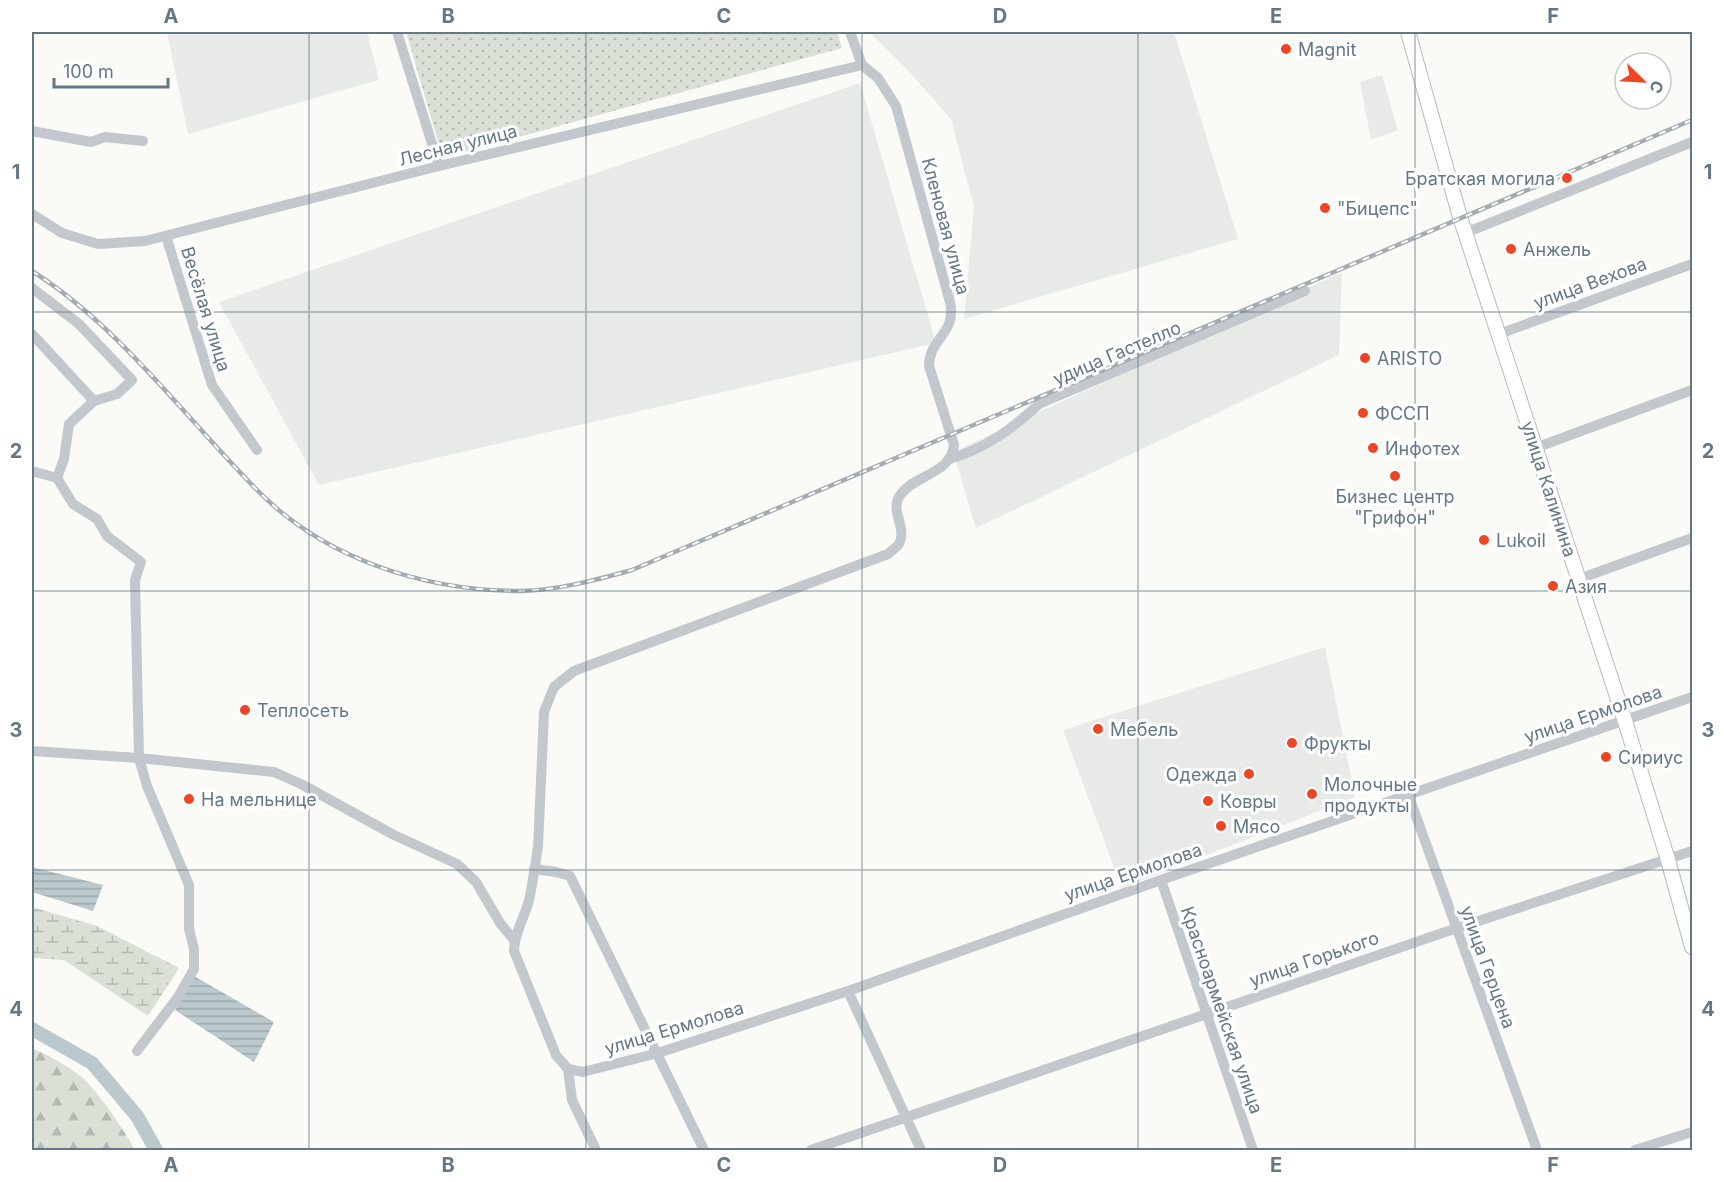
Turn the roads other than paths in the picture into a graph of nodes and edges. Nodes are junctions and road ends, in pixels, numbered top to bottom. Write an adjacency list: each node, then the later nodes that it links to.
1 (397, 32): 8 (street)
2 (850, 32): 4 (street, Кленовая улица)
3 (1408, 32): 11 (main road, улица Калинина)
4 (862, 65): 8 (street, Лесная улица); 22 (street, Кленовая улица)
5 (32, 131): 6 (street)
6 (143, 141)
7 (1692, 142): 11 (street)
8 (439, 166): 12 (street, Лесная улица)
9 (32, 206): 10 (street)
10 (36, 218): 12 (street, Лесная улица)
11 (1466, 233): 17 (main road, улица Калинина)
12 (166, 236): 21 (street, Весёлая улица)
13 (1692, 264): 17 (street, улица Вехова)
14 (32, 288): 19 (street)
15 (1305, 291): 22 (street, удица Гастелло)
16 (32, 334): 19 (street)
17 (1499, 334): 20 (main road, улица Калинина)
18 (1692, 390): 20 (street)
19 (94, 401): 24 (street)
20 (1535, 448): 26 (main road, улица Калинина)
21 (257, 450)
22 (950, 459): 34 (street, удица Гастелло)
23 (32, 471): 24 (street)
24 (57, 478): 30 (street)
25 (1692, 538): 26 (street)
26 (1579, 579): 28 (main road, улица Калинина)
27 (1692, 697): 28 (street, улица Ермолова)
28 (1625, 721): 31 (street, улица Ермолова); 33 (main road, улица Калинина)
29 (32, 751): 30 (street)
30 (140, 758): 37 (street); 41 (street)
31 (1408, 794): 35 (street, улица Ермолова); 36 (street, улица Герцена)
32 (1692, 851): 33 (street, улица Горького)
33 (1668, 860): 36 (street, улица Горького); 38 (main road, улица Калинина)
34 (534, 869): 37 (street, удица Гастелло); 42 (street)
35 (1161, 880): 39 (street, улица Ермолова); 40 (street, Красноармейская улица)
36 (1457, 928): 40 (street, улица Горького); 51 (street, улица Герцена)
37 (514, 940): 43 (street)
38 (1692, 947)
39 (848, 991): 42 (street, улица Ермолова); 44 (street)
40 (1206, 1014): 44 (street, улица Горького); 50 (street, Красноармейская улица)
41 (137, 1051)
42 (658, 1053): 43 (street, улица Ермолова); 47 (street)
43 (568, 1069): 46 (street)
44 (906, 1117): 48 (street, улица Горького); 49 (street)
45 (1692, 1131): 52 (street)
46 (596, 1150)
47 (704, 1150)
48 (811, 1150)
49 (921, 1150)
50 (1253, 1150)
51 (1537, 1150)
52 (1635, 1150)

